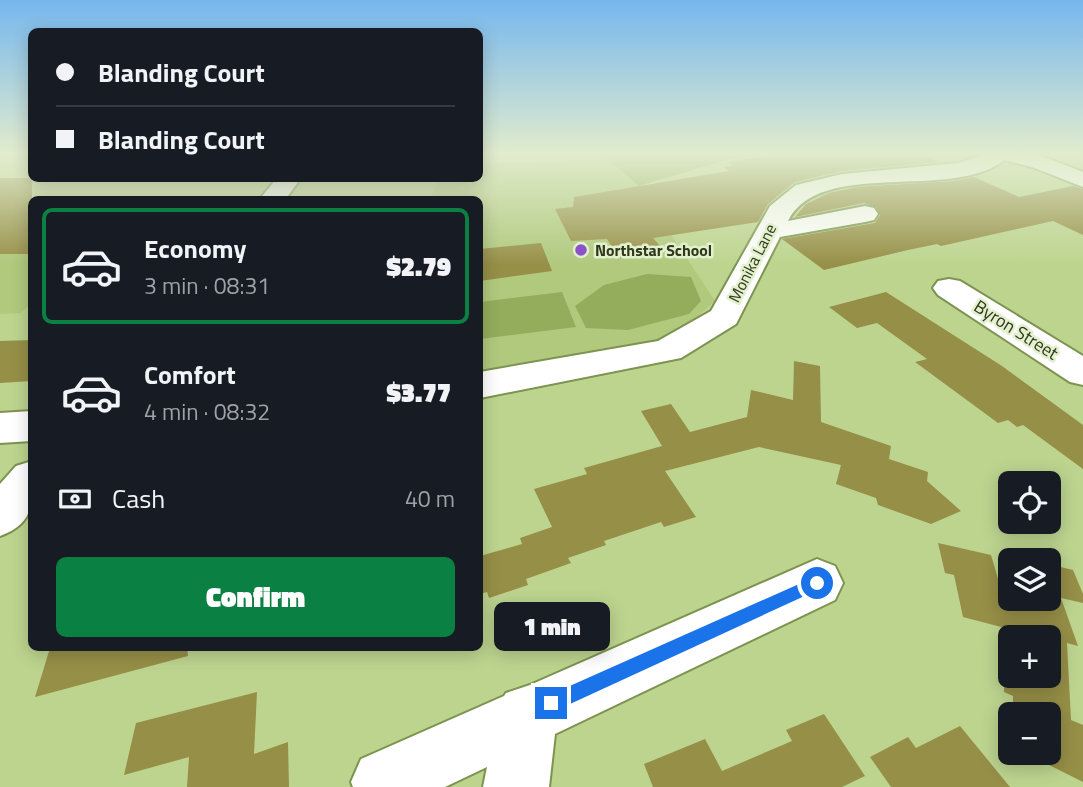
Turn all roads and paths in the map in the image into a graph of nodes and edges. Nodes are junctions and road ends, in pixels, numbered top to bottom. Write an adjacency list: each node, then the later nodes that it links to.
1 (804, 192): 3 (street, Monika Lane)
2 (864, 214): 3 (street)
3 (769, 228): 6 (street, Monika Lane)
4 (949, 288): 5 (street, Byron Street)
5 (1083, 373)
6 (483, 384)
7 (28, 426): 8 (street)
8 (0, 428)
9 (28, 483): 10 (street)
10 (0, 516)
11 (817, 583): 12 (street)
12 (527, 714): 13 (street); 14 (street)
13 (384, 782)
14 (516, 787)

